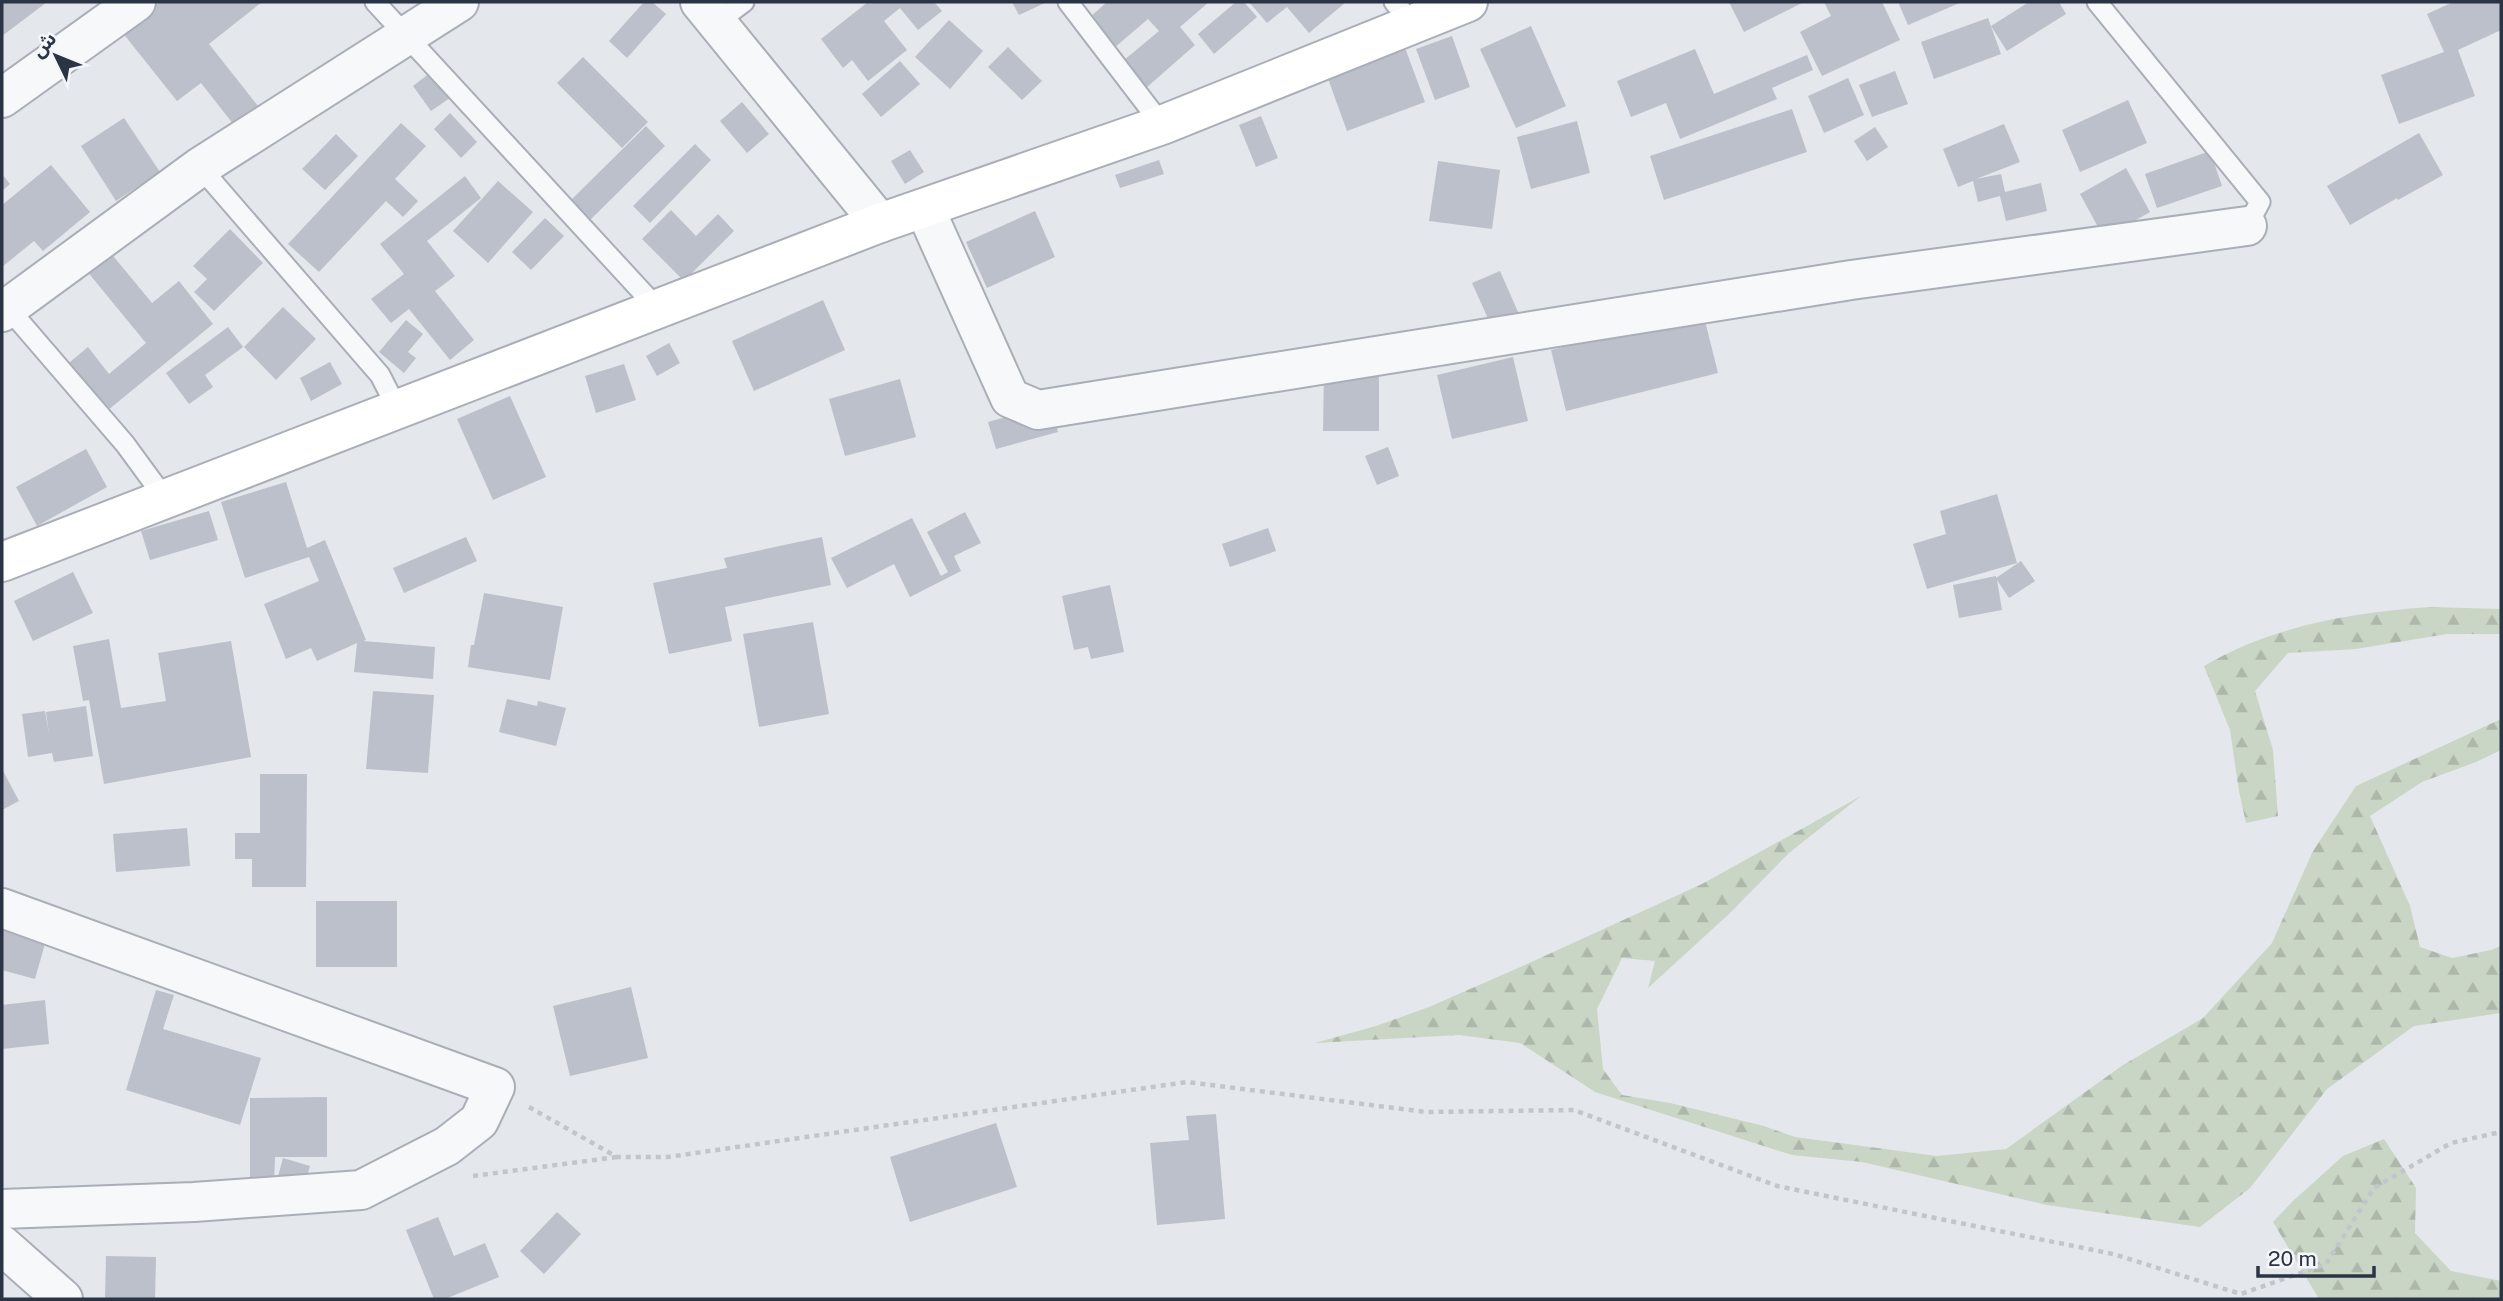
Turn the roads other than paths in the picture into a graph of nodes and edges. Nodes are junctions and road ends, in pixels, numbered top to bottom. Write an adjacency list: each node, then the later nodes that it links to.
1 (136, 2): 10 (street)
2 (375, 2): 9 (lane)
3 (459, 2): 9 (street)
4 (1068, 2): 11 (lane)
5 (1468, 2): 8 (street)
6 (2098, 2): 15 (lane)
7 (720, 9): 14 (street)
8 (1404, 13): 11 (street)
9 (406, 35): 12 (street); 16 (lane)
10 (2, 98)
11 (1162, 125): 13 (street)
12 (200, 167): 17 (street); 18 (lane)
13 (925, 209): 14 (street); 15 (street)
14 (880, 223): 16 (street)
15 (2247, 226)
16 (657, 308): 18 (street)
17 (5, 310): 19 (lane)
18 (398, 410): 19 (street)
19 (166, 500): 20 (street)
20 (2, 562)
21 (2, 908): 22 (street)
22 (2, 1209)
23 (2, 1245): 24 (street)
24 (63, 1299)

